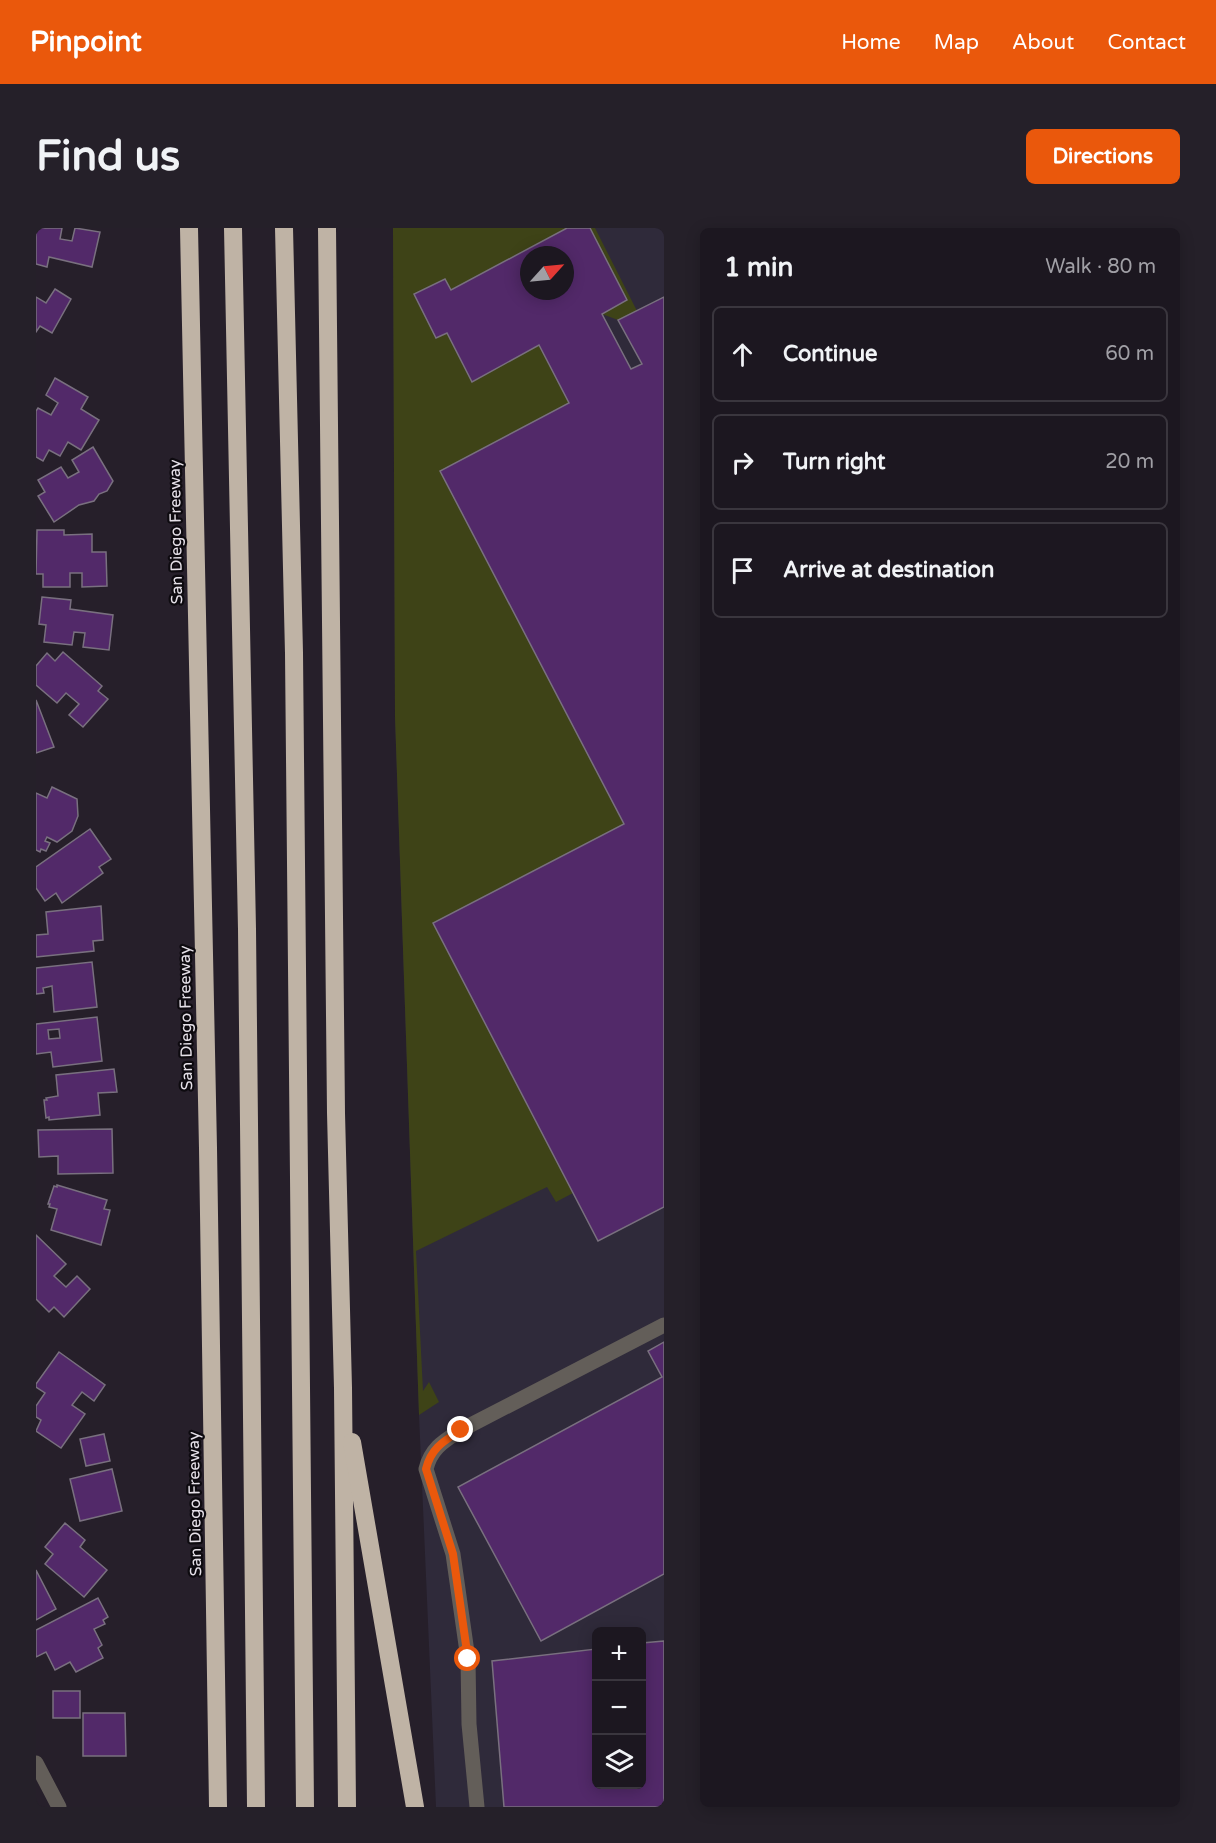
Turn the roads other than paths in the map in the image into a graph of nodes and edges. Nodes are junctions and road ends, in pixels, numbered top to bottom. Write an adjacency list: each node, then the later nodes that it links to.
1 (189, 228): 9 (highway, San Diego Freeway)
2 (233, 228): 10 (highway)
3 (284, 228): 11 (highway)
4 (327, 228): 6 (highway)
5 (664, 1325): 14 (street)
6 (343, 1388): 12 (highway); 13 (highway)
7 (36, 1763): 8 (street)
8 (59, 1807)
9 (218, 1807)
10 (256, 1807)
11 (305, 1807)
12 (347, 1807)
13 (415, 1807)
14 (477, 1807)

